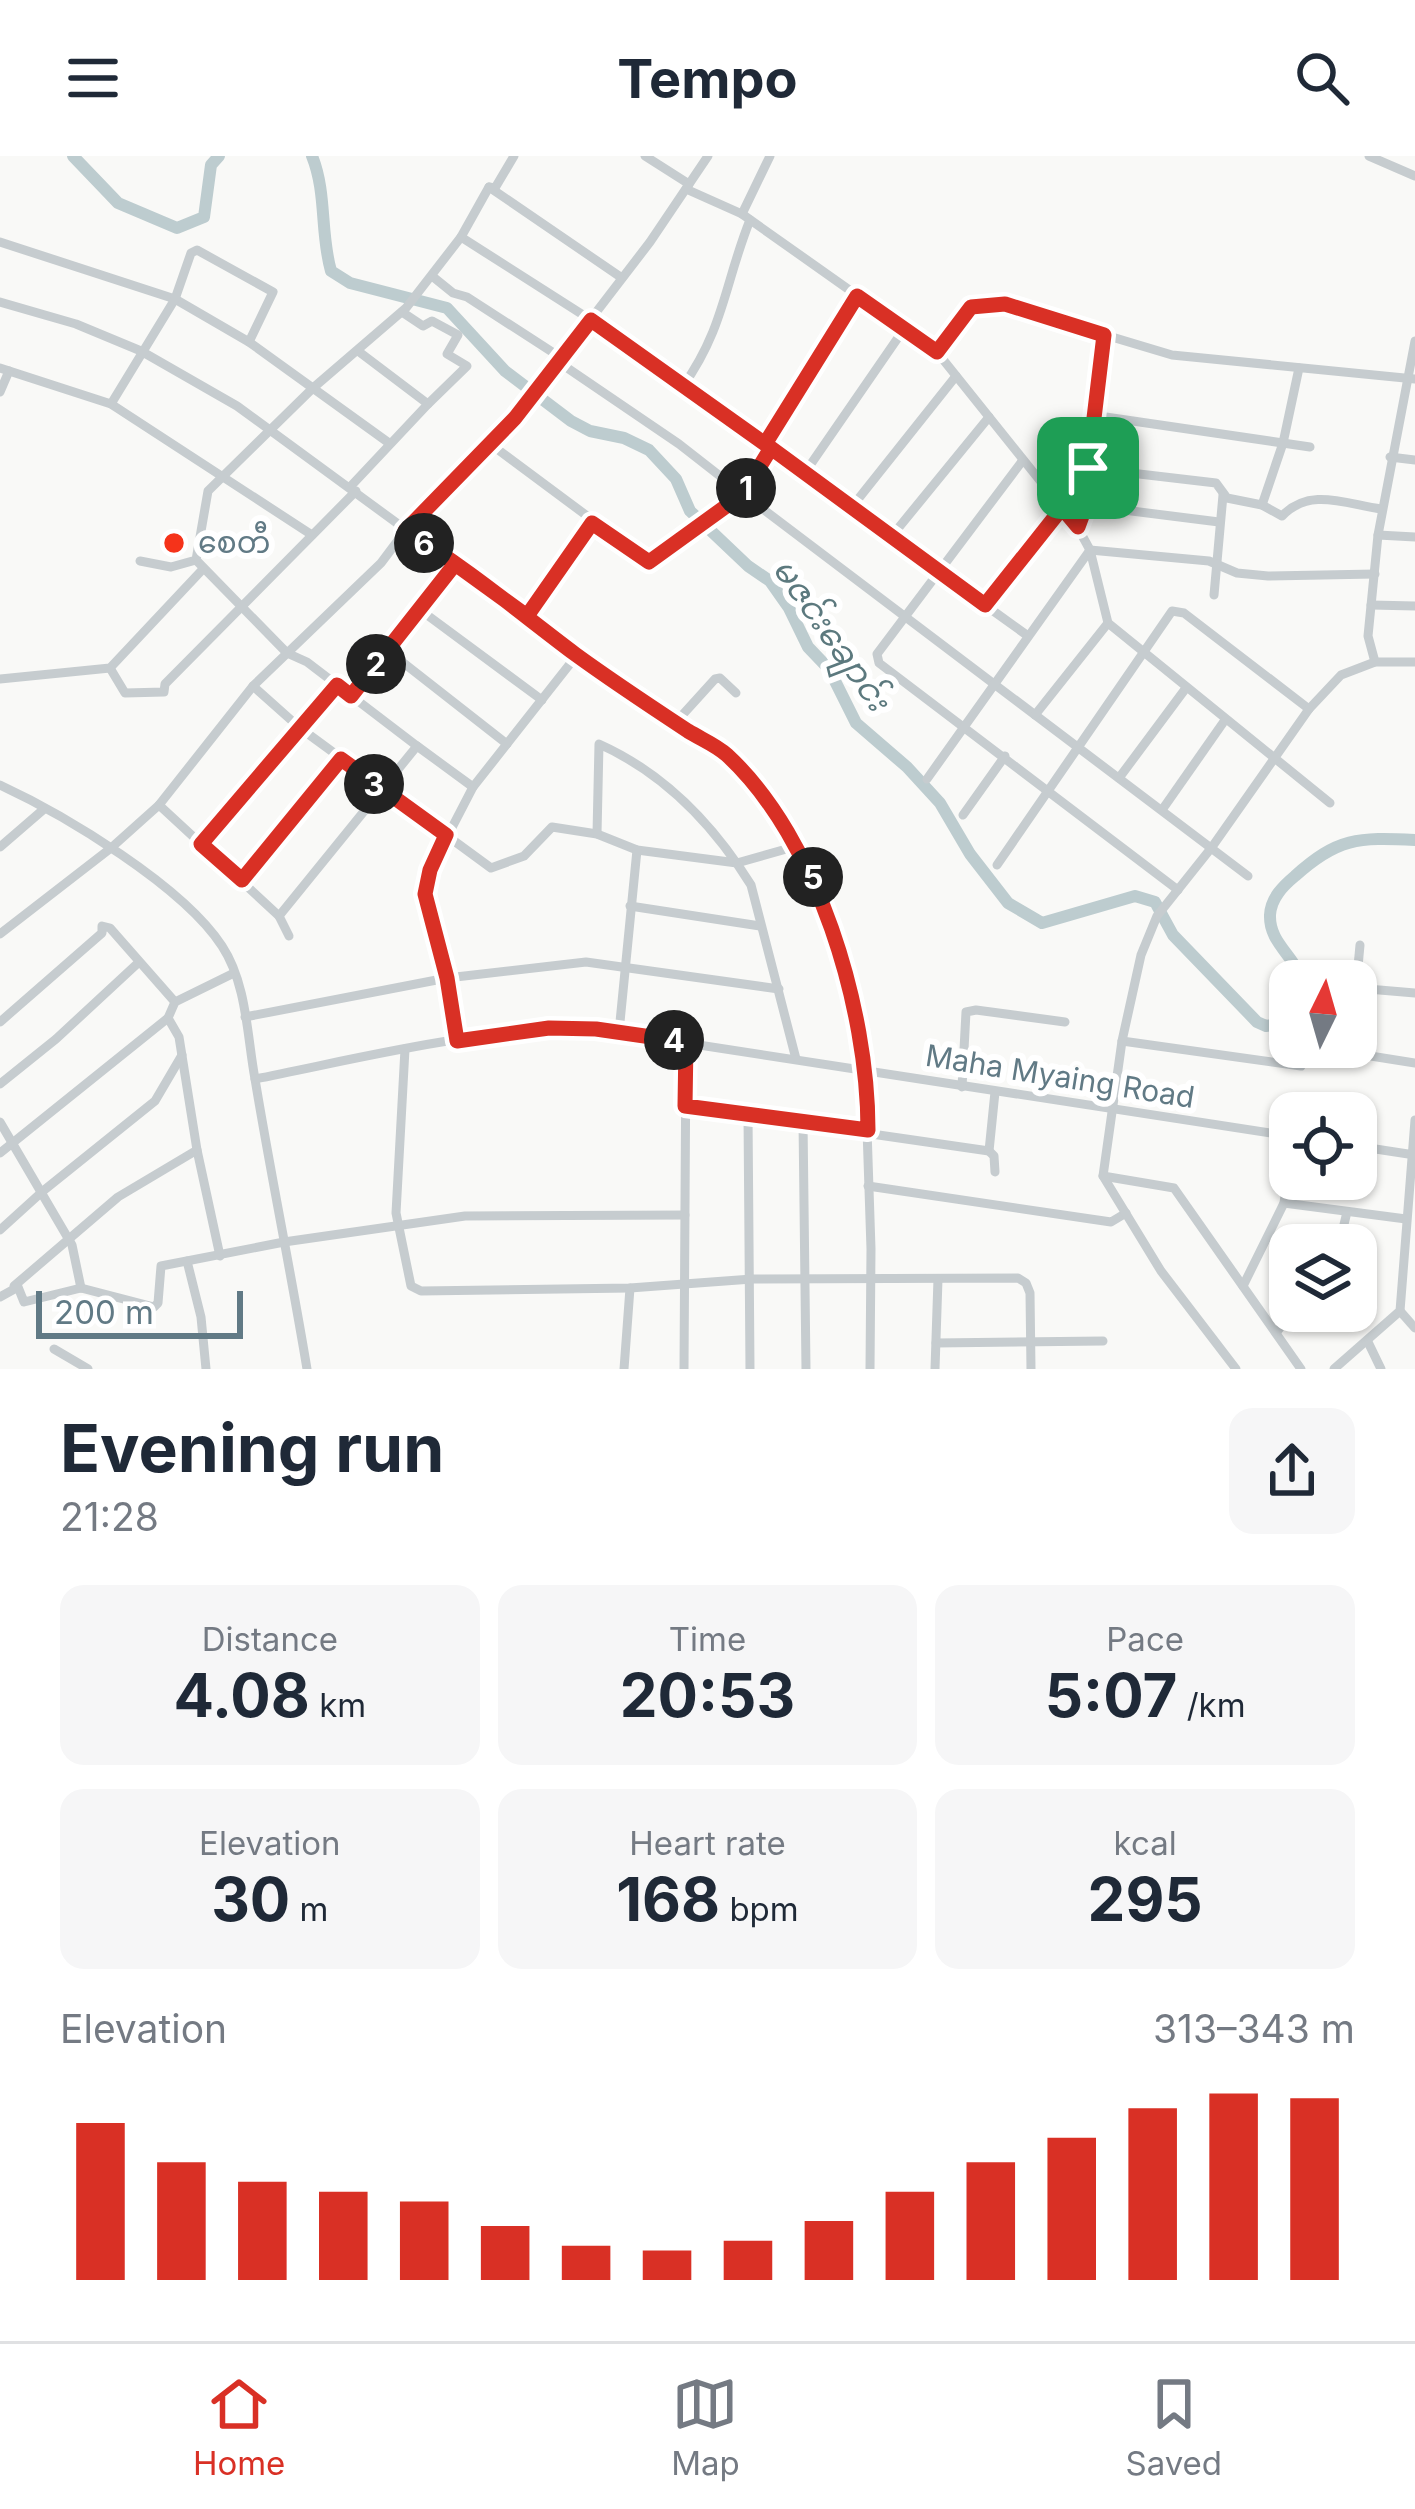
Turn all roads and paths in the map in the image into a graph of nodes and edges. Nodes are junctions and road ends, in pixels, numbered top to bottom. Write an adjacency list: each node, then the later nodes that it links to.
1 (514, 156): 7 (street)
2 (645, 156): 8 (street)
3 (707, 156): 8 (street)
4 (770, 156): 9 (street)
5 (1369, 156): 6 (street)
6 (1415, 176)
7 (489, 187): 10 (street); 13 (street)
8 (688, 187): 9 (street); 13 (street)
9 (746, 217): 14 (street); 31 (street)
10 (461, 237): 12 (street); 18 (street)
11 (0, 242): 15 (street)
12 (432, 276): 17 (street); 26 (street)
13 (622, 278): 18 (street)
14 (857, 296): 19 (street); 42 (street)
15 (175, 299): 22 (street); 22 (street); 23 (street)
16 (0, 302): 23 (street)
17 (404, 310): 24 (street); 35 (street)
18 (591, 320): 26 (street); 31 (street)
19 (904, 329): 25 (street); 48 (street)
20 (1104, 335): 25 (street); 27 (street); 36 (street)
21 (1415, 341): 30 (street)
22 (249, 342): 32 (street)
23 (141, 351): 34 (street); 38 (street)
24 (358, 351): 32 (street); 35 (street)
25 (937, 352): 29 (street)
26 (562, 361): 40 (street); 51 (street)
27 (1299, 368): 30 (street); 41 (street)
28 (5, 370): 33 (street); 34 (street)
29 (956, 376): 37 (street); 55 (street)
30 (1413, 379): 44 (street)
31 (683, 386): 42 (street)
32 (313, 388): 38 (street); 39 (street)
33 (0, 392)
34 (111, 404): 49 (street)
35 (428, 404): 39 (street)
36 (1092, 415): 41 (street); 47 (street)
37 (989, 417): 45 (street); 64 (street)
38 (270, 433): 49 (street); 50 (street)
39 (389, 442): 50 (street)
40 (489, 443): 59 (street); 61 (street)
41 (1283, 443): 43 (street); 53 (street)
42 (768, 446): 48 (street); 51 (street)
43 (1310, 447)
44 (1390, 458): 46 (street); 57 (street)
45 (1023, 460): 56 (street); 71 (street)
46 (1415, 460)
47 (1088, 468): 52 (street); 60 (street)
48 (804, 474): 55 (street)
49 (226, 475): 62 (street); 70 (street)
50 (353, 489): 61 (street); 62 (street)
51 (743, 494): 59 (street); 80 (street)
52 (1223, 495): 53 (street); 58 (street)
53 (1262, 505): 57 (street)
54 (1100, 507): 58 (street)
55 (851, 508): 64 (street)
56 (1062, 508): 60 (street); 74 (street)
57 (1381, 509): 63 (street)
58 (1219, 522): 68 (street)
59 (592, 523): 79 (street)
60 (1078, 527): 66 (street)
61 (405, 531): 69 (street); 85 (street)
62 (312, 535): 77 (street)
63 (1378, 536): 65 (street); 72 (street)
64 (891, 537): 71 (street)
65 (1415, 537)
66 (1090, 550): 68 (street); 81 (street); 82 (street)
67 (140, 562): 70 (street)
68 (1215, 563): 72 (street); 73 (street)
69 (455, 564): 78 (street); 79 (street)
70 (200, 565): 77 (street); 89 (street)
71 (938, 571): 74 (street); 80 (street)
72 (1376, 574): 75 (street)
73 (1214, 595)
74 (985, 605): 82 (street)
75 (1371, 605): 76 (street); 87 (street)
76 (1415, 606)
77 (241, 608): 85 (street); 89 (street)
78 (419, 609): 83 (street); 97 (street)
79 (527, 616): 86 (street)
80 (907, 620): 91 (street); 102 (street)
81 (1108, 623): 84 (street); 99 (street)
82 (1028, 636): 91 (street)
83 (387, 650): 96 (street); 104 (street)
84 (1144, 652): 94 (street); 98 (street); 106 (street)
85 (287, 653): 92 (street); 93 (street)
86 (577, 655): 97 (street); 101 (street)
87 (1375, 662): 88 (street); 98 (street)
88 (1415, 662)
89 (110, 668): 90 (street)
90 (0, 679)
91 (991, 683): 99 (street); 102 (street)
92 (337, 685): 96 (street); 103 (street)
93 (253, 686): 103 (street); 117 (street)
94 (1186, 688): 100 (street); 110 (street)
95 (736, 693): 101 (street)
96 (351, 696): 105 (street)
97 (542, 700): 104 (street)
98 (1309, 710): 109 (street)
99 (1035, 715): 106 (street)
100 (1225, 720): 109 (street); 119 (street)
101 (676, 722): 124 (street)
102 (964, 725): 107 (street); 111 (street)
103 (300, 728): 108 (street); 123 (street)
104 (507, 744): 113 (street)
105 (417, 746): 113 (street); 115 (street)
106 (1077, 747): 110 (street); 114 (street)
107 (1006, 756): 114 (street); 120 (street)
108 (341, 759): 115 (street); 132 (street)
109 (1273, 760): 116 (street); 126 (street)
110 (1119, 778): 119 (street)
111 (927, 779)
112 (0, 785): 118 (street)
113 (473, 787): 122 (street)
114 (1048, 788): 130 (street); 133 (street)
115 (382, 790): 122 (street); 135 (street)
116 (1330, 803)
117 (159, 806): 123 (street); 127 (street)
118 (44, 809): 125 (street); 127 (street)
119 (1162, 810): 126 (street)
120 (962, 815)
121 (597, 834): 122 (street); 128 (street); 129 (street)
122 (446, 835): 144 (street)
123 (201, 844): 132 (street)
124 (796, 846): 129 (street); 163 (street)
125 (0, 847)
126 (1212, 847): 131 (street); 133 (street)
127 (111, 848): 137 (street); 143 (street)
128 (637, 850): 129 (street); 134 (street)
129 (737, 863): 136 (street)
130 (997, 865)
131 (1248, 876)
132 (242, 880): 135 (street)
133 (1177, 891): 155 (street)
134 (630, 906): 136 (street); 142 (street)
135 (280, 916): 138 (street)
136 (760, 926): 145 (street)
137 (0, 934)
138 (289, 936)
139 (1360, 945): 140 (street)
140 (1359, 960)
141 (138, 963): 148 (street); 151 (street); 165 (street)
142 (625, 965): 144 (street); 145 (street); 153 (street)
143 (234, 973): 148 (street); 149 (street)
144 (447, 978): 149 (street); 154 (street)
145 (779, 989): 160 (street)
146 (1377, 990): 147 (street)
147 (1415, 993)
148 (175, 1002): 150 (street)
149 (245, 1017): 164 (street)
150 (168, 1018): 158 (street); 176 (street)
151 (0, 1022)
152 (1065, 1022): 166 (street)
153 (620, 1033): 154 (street, Maha Myaing Road); 156 (street, Maha Myaing Road)
154 (457, 1041): 157 (street, Maha Myaing Road)
155 (1122, 1041): 161 (street); 169 (street)
156 (686, 1042): 160 (street, Maha Myaing Road); 168 (street)
157 (405, 1049): 164 (street, Maha Myaing Road); 192 (street)
158 (182, 1055): 178 (street); 185 (street)
159 (1377, 1055): 162 (street)
160 (796, 1059): 163 (street, Maha Myaing Road)
161 (1269, 1062)
162 (1415, 1063)
163 (865, 1069): 166 (street, Maha Myaing Road); 174 (street)
164 (254, 1079): 196 (street)
165 (0, 1084)
166 (962, 1087): 167 (street, Maha Myaing Road)
167 (995, 1092): 169 (street, Maha Myaing Road); 179 (street)
168 (685, 1106): 170 (street); 190 (street)
169 (1114, 1110): 175 (street, Maha Myaing Road); 183 (street)
170 (748, 1114): 172 (street); 202 (street)
171 (1415, 1120): 181 (street)
172 (803, 1121): 174 (street); 201 (street)
173 (0, 1123): 176 (street)
174 (868, 1130): 179 (street); 184 (street)
175 (1269, 1133)
176 (12, 1141): 180 (street); 185 (street)
177 (1377, 1149): 181 (street)
178 (197, 1150): 195 (street); 198 (street)
179 (989, 1151): 182 (street)
180 (0, 1153)
181 (1413, 1155): 191 (street)
182 (995, 1172)
183 (1103, 1176): 189 (street); 205 (street)
184 (868, 1186): 189 (street); 200 (street)
185 (40, 1192): 194 (street); 195 (street)
186 (1284, 1200): 187 (street)
187 (1284, 1203): 188 (street); 205 (street)
188 (1347, 1212): 191 (street); 193 (street)
189 (1126, 1213): 219 (street)
190 (685, 1215): 192 (street); 204 (street)
191 (1406, 1219): 197 (street)
192 (399, 1224): 196 (street); 208 (street)
193 (1344, 1224)
194 (0, 1230)
195 (68, 1237): 206 (street); 207 (street)
196 (284, 1242): 198 (street); 222 (street)
197 (1410, 1246): 211 (street)
198 (220, 1256): 199 (street)
199 (187, 1261): 207 (street); 221 (street)
200 (871, 1277): 201 (street); 203 (street); 227 (street)
201 (806, 1278): 202 (street); 226 (street)
202 (752, 1279): 204 (street); 225 (street)
203 (938, 1280): 215 (street); 217 (street)
204 (684, 1282): 208 (street); 224 (street)
205 (1243, 1286): 213 (street)
206 (12, 1287): 207 (street); 209 (street)
207 (81, 1288)
208 (630, 1288): 223 (street)
209 (0, 1298)
210 (1415, 1304): 211 (street)
211 (1400, 1307): 212 (street); 216 (street)
212 (1415, 1328)
213 (1276, 1333): 230 (street)
214 (1102, 1341): 215 (street)
215 (1031, 1342): 217 (street); 229 (street)
216 (1367, 1342): 231 (street); 232 (street)
217 (936, 1343): 228 (street)
218 (54, 1348): 220 (street)
219 (1233, 1367)
220 (88, 1369)
221 (206, 1369)
222 (307, 1369)
223 (624, 1369)
224 (684, 1369)
225 (750, 1369)
226 (806, 1369)
227 (870, 1369)
228 (935, 1369)
229 (1031, 1369)
230 (1301, 1369)
231 (1334, 1369)
232 (1382, 1369)

